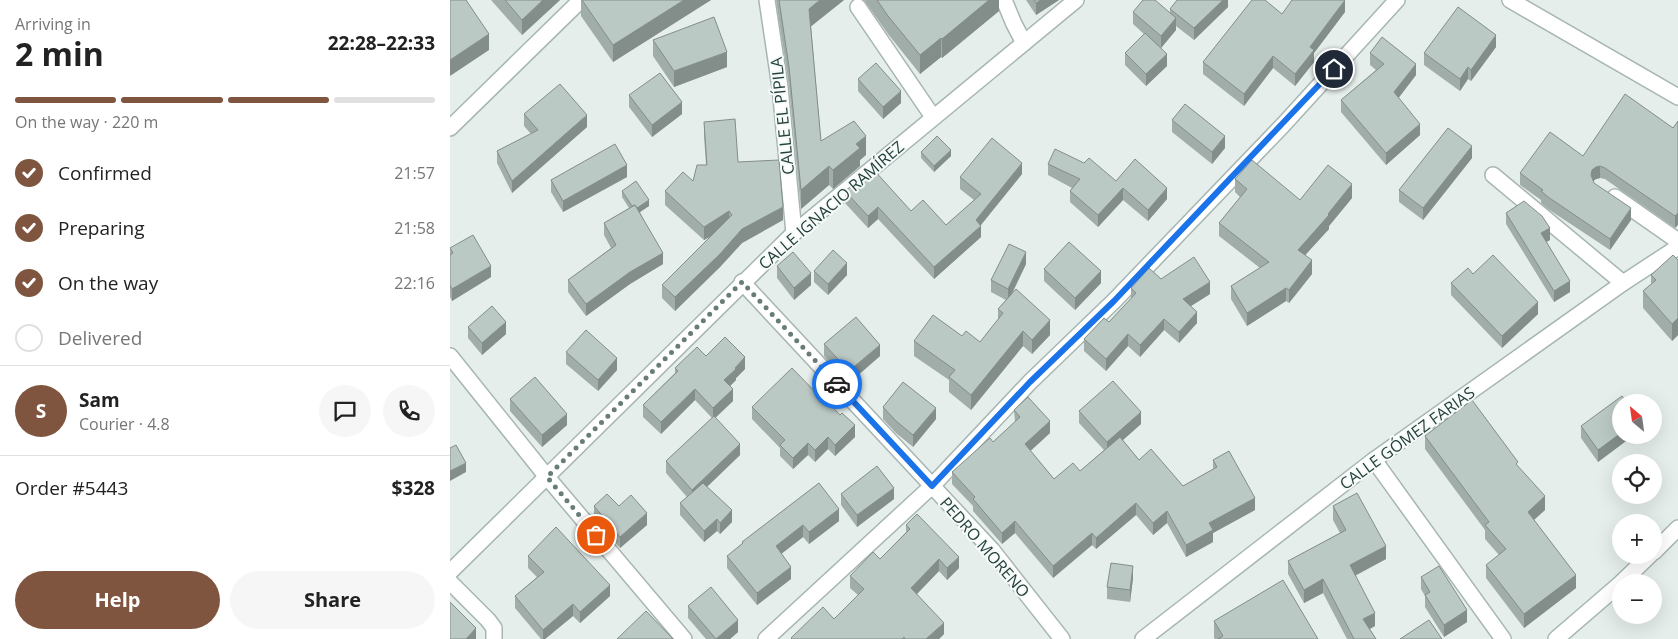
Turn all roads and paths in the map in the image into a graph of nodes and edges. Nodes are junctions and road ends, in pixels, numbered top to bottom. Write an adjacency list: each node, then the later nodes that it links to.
1 (581, 0): 11 (street)
2 (767, 0): 14 (street, CALLE EL PÍPILA)
3 (1004, 0): 8 (street)
4 (1076, 0): 8 (street, CALLE IGNACIO RAMÍREZ)
5 (1397, 0): 22 (street)
6 (1510, 0): 9 (street)
7 (858, 7): 10 (street)
8 (1024, 42): 10 (street, CALLE IGNACIO RAMÍREZ)
9 (1678, 97)
10 (933, 117): 14 (street, CALLE IGNACIO RAMÍREZ)
11 (450, 128)
12 (1493, 175): 18 (street)
13 (1600, 186): 15 (street)
14 (794, 233): 17 (street, CALLE IGNACIO RAMÍREZ)
15 (1678, 240)
16 (1678, 247): 18 (street, CALLE GÓMEZ FARIAS)
17 (742, 282): 21 (street, CALLE IGNACIO RAMÍREZ); 22 (street, PEDRO MORENO)
18 (1623, 283): 20 (street, CALLE GÓMEZ FARIAS)
19 (450, 356): 21 (street)
20 (1374, 460): 34 (street, CALLE GÓMEZ FARIAS); 35 (street)
21 (547, 477): 26 (street, CALLE IGNACIO RAMÍREZ); 31 (street)
22 (932, 486): 32 (street); 33 (street, PEDRO MORENO)
23 (1678, 528): 24 (street)
24 (1662, 544)
25 (1641, 564): 27 (street)
26 (450, 572)
27 (1631, 574)
28 (450, 582): 30 (street)
29 (1612, 591): 36 (street)
30 (494, 639)
31 (684, 639)
32 (766, 639)
33 (1062, 639)
34 (1143, 639)
35 (1503, 639)
36 (1556, 639)

